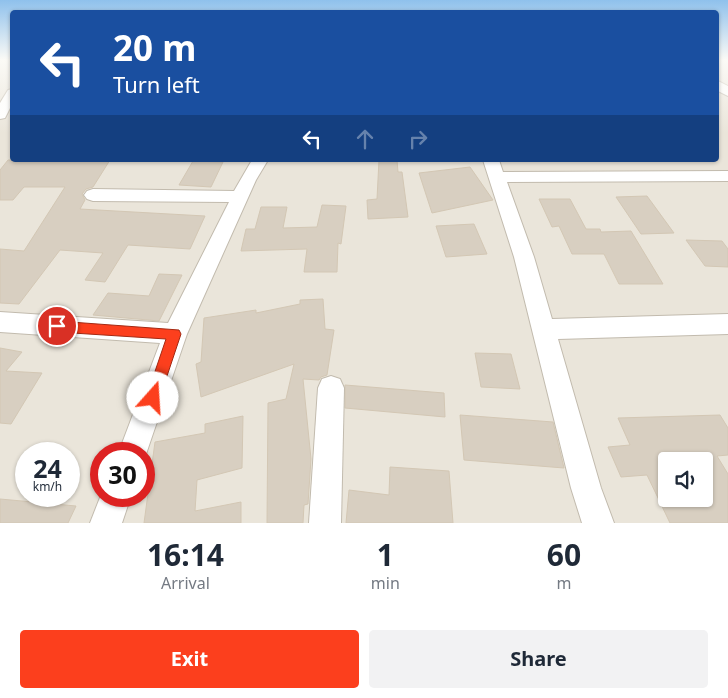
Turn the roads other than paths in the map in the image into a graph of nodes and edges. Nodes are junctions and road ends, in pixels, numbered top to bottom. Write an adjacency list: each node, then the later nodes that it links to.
1 (10, 97): 2 (street)
2 (0, 115)
3 (259, 162): 7 (street)
4 (494, 168): 5 (street); 10 (street)
5 (728, 176)
6 (93, 195): 7 (street)
7 (240, 197): 11 (street)
8 (0, 322): 11 (street)
9 (728, 324): 10 (street)
10 (544, 329): 17 (street)
11 (175, 334): 13 (street)
12 (331, 388): 16 (street)
13 (136, 442)
14 (112, 507): 15 (street)
15 (106, 523)
16 (325, 523)
17 (598, 523)

